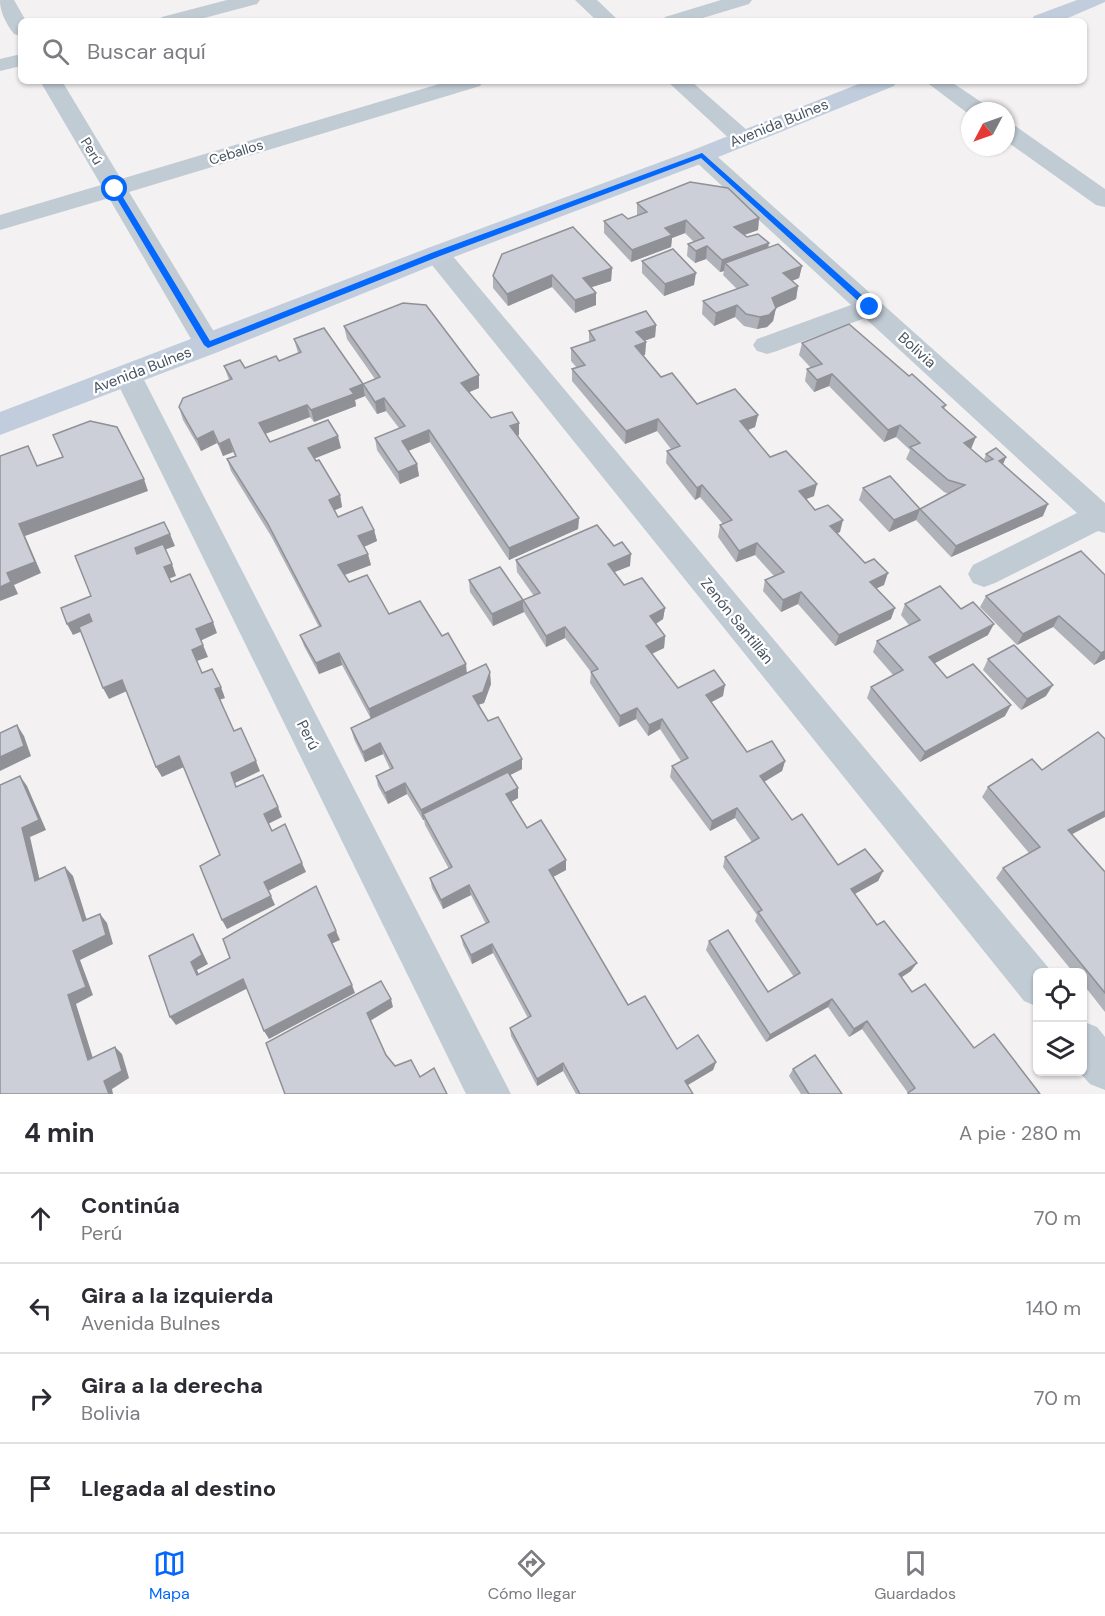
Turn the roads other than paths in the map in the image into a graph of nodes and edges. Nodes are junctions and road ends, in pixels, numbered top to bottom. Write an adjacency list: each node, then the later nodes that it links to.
1 (4, 0): 10 (street)
2 (250, 0): 6 (street)
3 (585, 0): 7 (street)
4 (742, 0): 8 (street)
5 (1096, 0): 9 (street)
6 (181, 18)
7 (606, 18)
8 (682, 18)
9 (1049, 18)
10 (18, 25)
11 (18, 61): 12 (street)
12 (0, 65)
13 (53, 84): 22 (street, Perú)
14 (462, 84): 22 (street, Ceballos)
15 (681, 84): 20 (street)
16 (878, 84): 20 (street, Avenida Bulnes)
17 (940, 84): 18 (street)
18 (966, 102)
19 (1015, 136): 23 (street)
20 (741, 137): 21 (street, Avenida Bulnes)
21 (702, 155): 25 (street, Avenida Bulnes); 26 (street, Bolivia)
22 (115, 189): 24 (street, Ceballos); 27 (street, Perú)
23 (1105, 200)
24 (0, 223)
25 (437, 254): 27 (street, Avenida Bulnes); 33 (street, Zenón Santillán)
26 (870, 307): 28 (street); 31 (street, Bolivia)
27 (208, 345): 29 (street, Avenida Bulnes)
28 (767, 345)
29 (128, 376): 30 (street, Avenida Bulnes); 36 (street, Perú)
30 (0, 423)
31 (1102, 518): 32 (street)
32 (984, 574)
33 (1033, 981)
34 (1087, 1047): 35 (street)
35 (1105, 1069)
36 (489, 1094)

